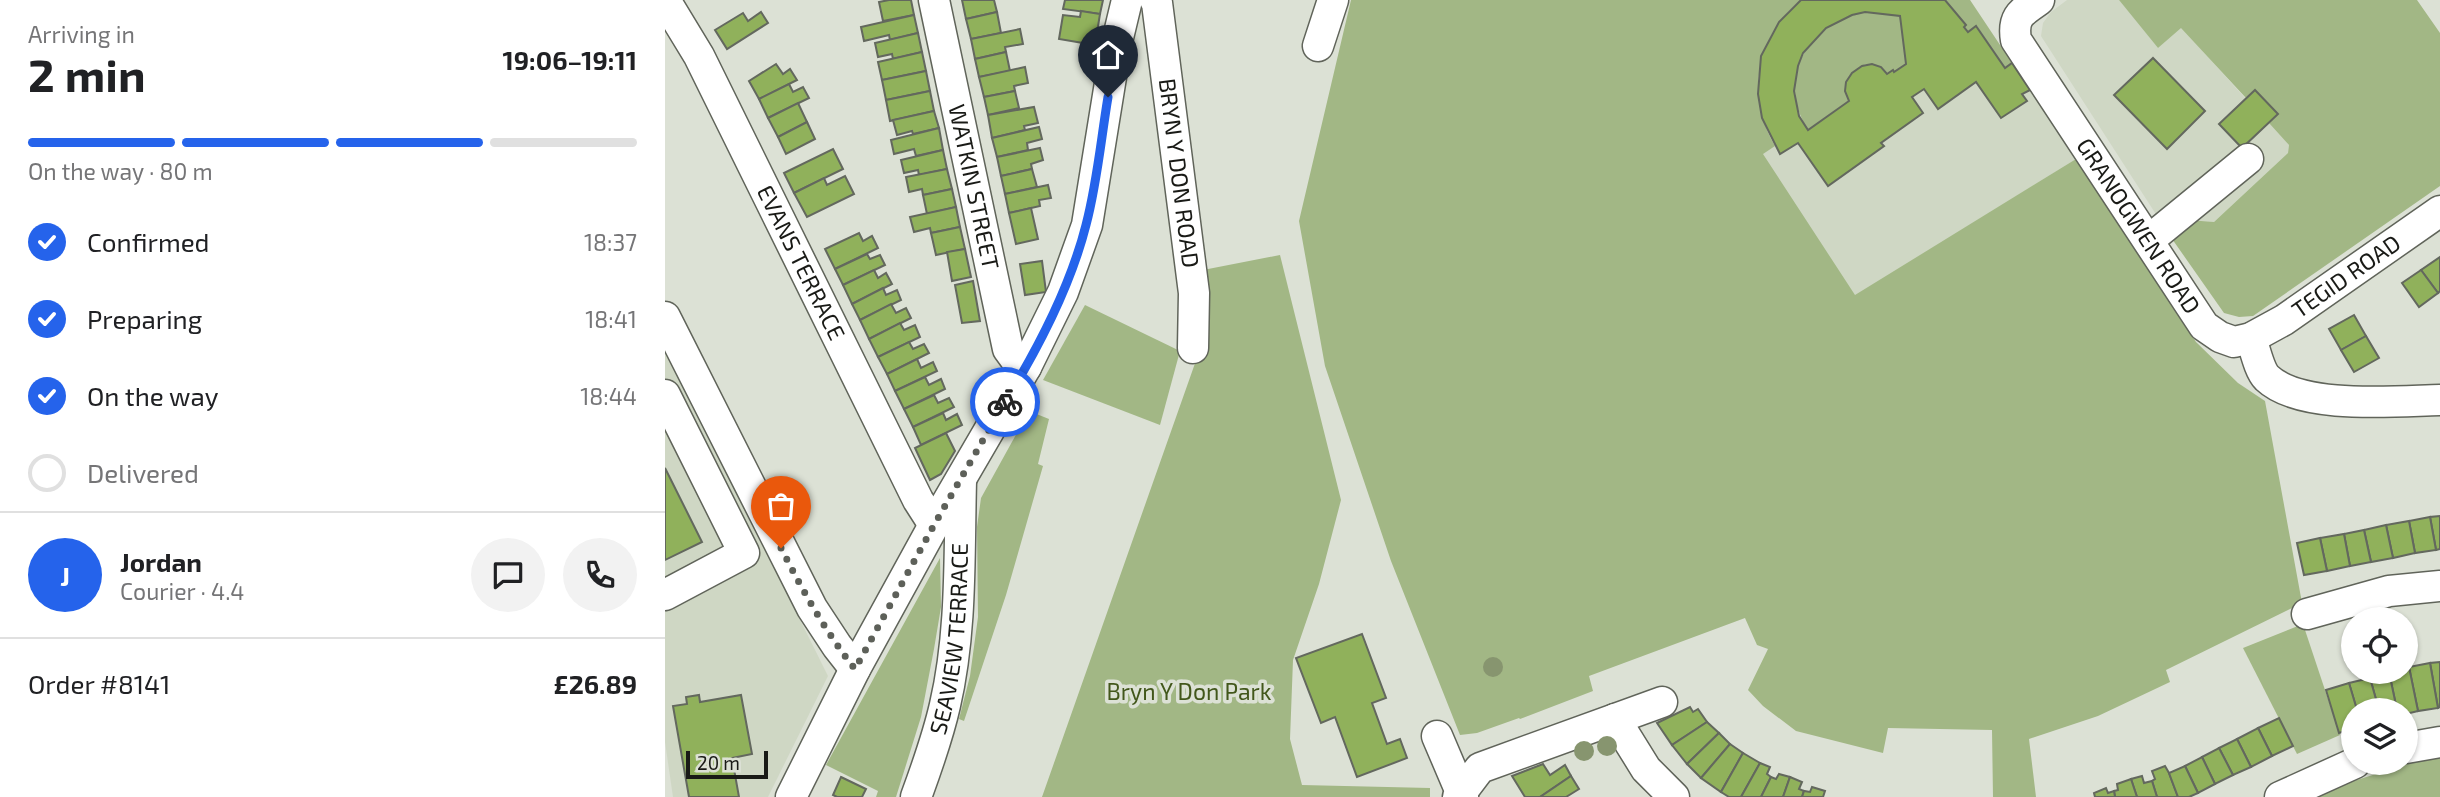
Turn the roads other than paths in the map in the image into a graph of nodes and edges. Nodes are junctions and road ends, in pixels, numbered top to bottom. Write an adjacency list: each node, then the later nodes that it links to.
1 (665, 0): 18 (street, EVANS TERRACE)
2 (934, 0): 14 (street, WATKIN STREET)
3 (1126, 0): 14 (street)
4 (1155, 0): 13 (street, BRYN Y DON ROAD)
5 (1333, 0): 7 (street)
6 (2039, 0): 10 (street, GRANOGWEN ROAD)
7 (1318, 46)
8 (2248, 159): 10 (street)
9 (2440, 211): 12 (street, TEGID ROAD)
10 (2149, 240): 12 (street, GRANOGWEN ROAD)
11 (665, 317): 22 (street)
12 (2251, 338): 16 (street)
13 (1193, 348)
14 (1026, 368): 17 (street)
15 (665, 395): 20 (street)
16 (2440, 400)
17 (961, 477): 18 (street); 31 (street, SEAVIEW TERRACE)
18 (934, 525): 22 (street)
19 (2440, 586): 21 (street)
20 (665, 595)
21 (2307, 614)
22 (855, 669): 30 (street)
23 (1662, 702): 24 (street)
24 (1615, 719): 29 (street); 32 (street)
25 (1437, 736): 29 (street)
26 (2440, 743): 27 (street)
27 (2418, 746)
28 (2341, 769): 33 (street)
29 (1460, 796)
30 (791, 797)
31 (916, 797)
32 (1674, 797)
33 (2280, 797)

